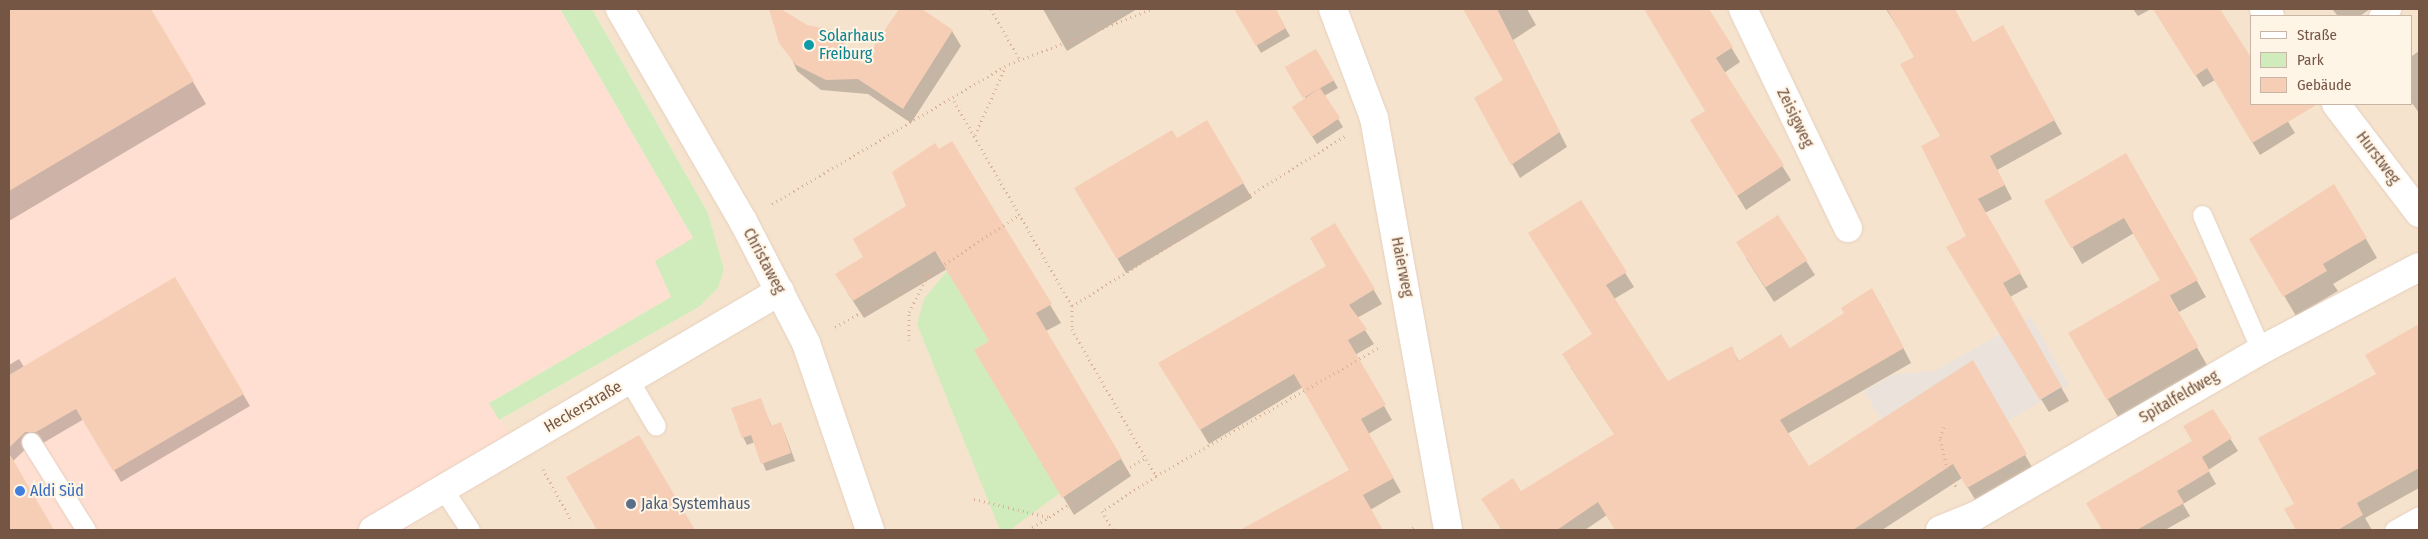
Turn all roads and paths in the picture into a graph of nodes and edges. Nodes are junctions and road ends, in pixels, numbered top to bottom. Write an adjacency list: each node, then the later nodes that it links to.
1 (620, 9): 17 (street, Christaweg)
2 (990, 9): 8 (path)
3 (1152, 9): 8 (path)
4 (1333, 9): 12 (street, Haierweg)
5 (1743, 9): 18 (street, Zeisigweg)
6 (2391, 9): 7 (lane)
7 (2380, 15)
8 (1020, 60): 9 (path)
9 (1004, 69): 10 (path); 13 (path)
10 (954, 101): 13 (path); 17 (path)
11 (2337, 105): 14 (street, Hurstweg)
12 (1374, 118): 22 (path); 23 (street, Haierweg)
13 (974, 136): 15 (path)
14 (2419, 213)
15 (1020, 214): 20 (path); 22 (path)
16 (2202, 215): 26 (lane)
17 (743, 221): 21 (street, Christaweg)
18 (1848, 228)
19 (2419, 267): 26 (street, Spitalfeldweg)
20 (928, 275): 24 (path); 25 (path)
21 (780, 291): 25 (street, Christaweg); 27 (street, Heckerstraße)
22 (1072, 306): 32 (path)
23 (1413, 326): 34 (path); 46 (street, Haierweg)
24 (908, 340)
25 (806, 343): 43 (street, Christaweg)
26 (2261, 350): 47 (street, Spitalfeldweg)
27 (629, 380): 28 (lane); 30 (street, Heckerstraße)
28 (656, 426)
29 (1944, 427): 33 (path)
30 (527, 440): 35 (street, Heckerstraße); 39 (path)
31 (31, 442): 41 (lane)
32 (1146, 457): 34 (path); 38 (path)
33 (1948, 472)
34 (1156, 476): 45 (path)
35 (444, 489): 40 (street, Heckerstraße); 42 (lane)
36 (974, 499): 38 (path)
37 (2419, 516): 48 (lane)
38 (1049, 517): 44 (path)
39 (572, 522)
40 (383, 528)
41 (86, 530)
42 (470, 530)
43 (870, 530)
44 (1028, 530)
45 (1113, 530)
46 (1448, 530)
47 (1940, 530)
48 (2394, 530)

